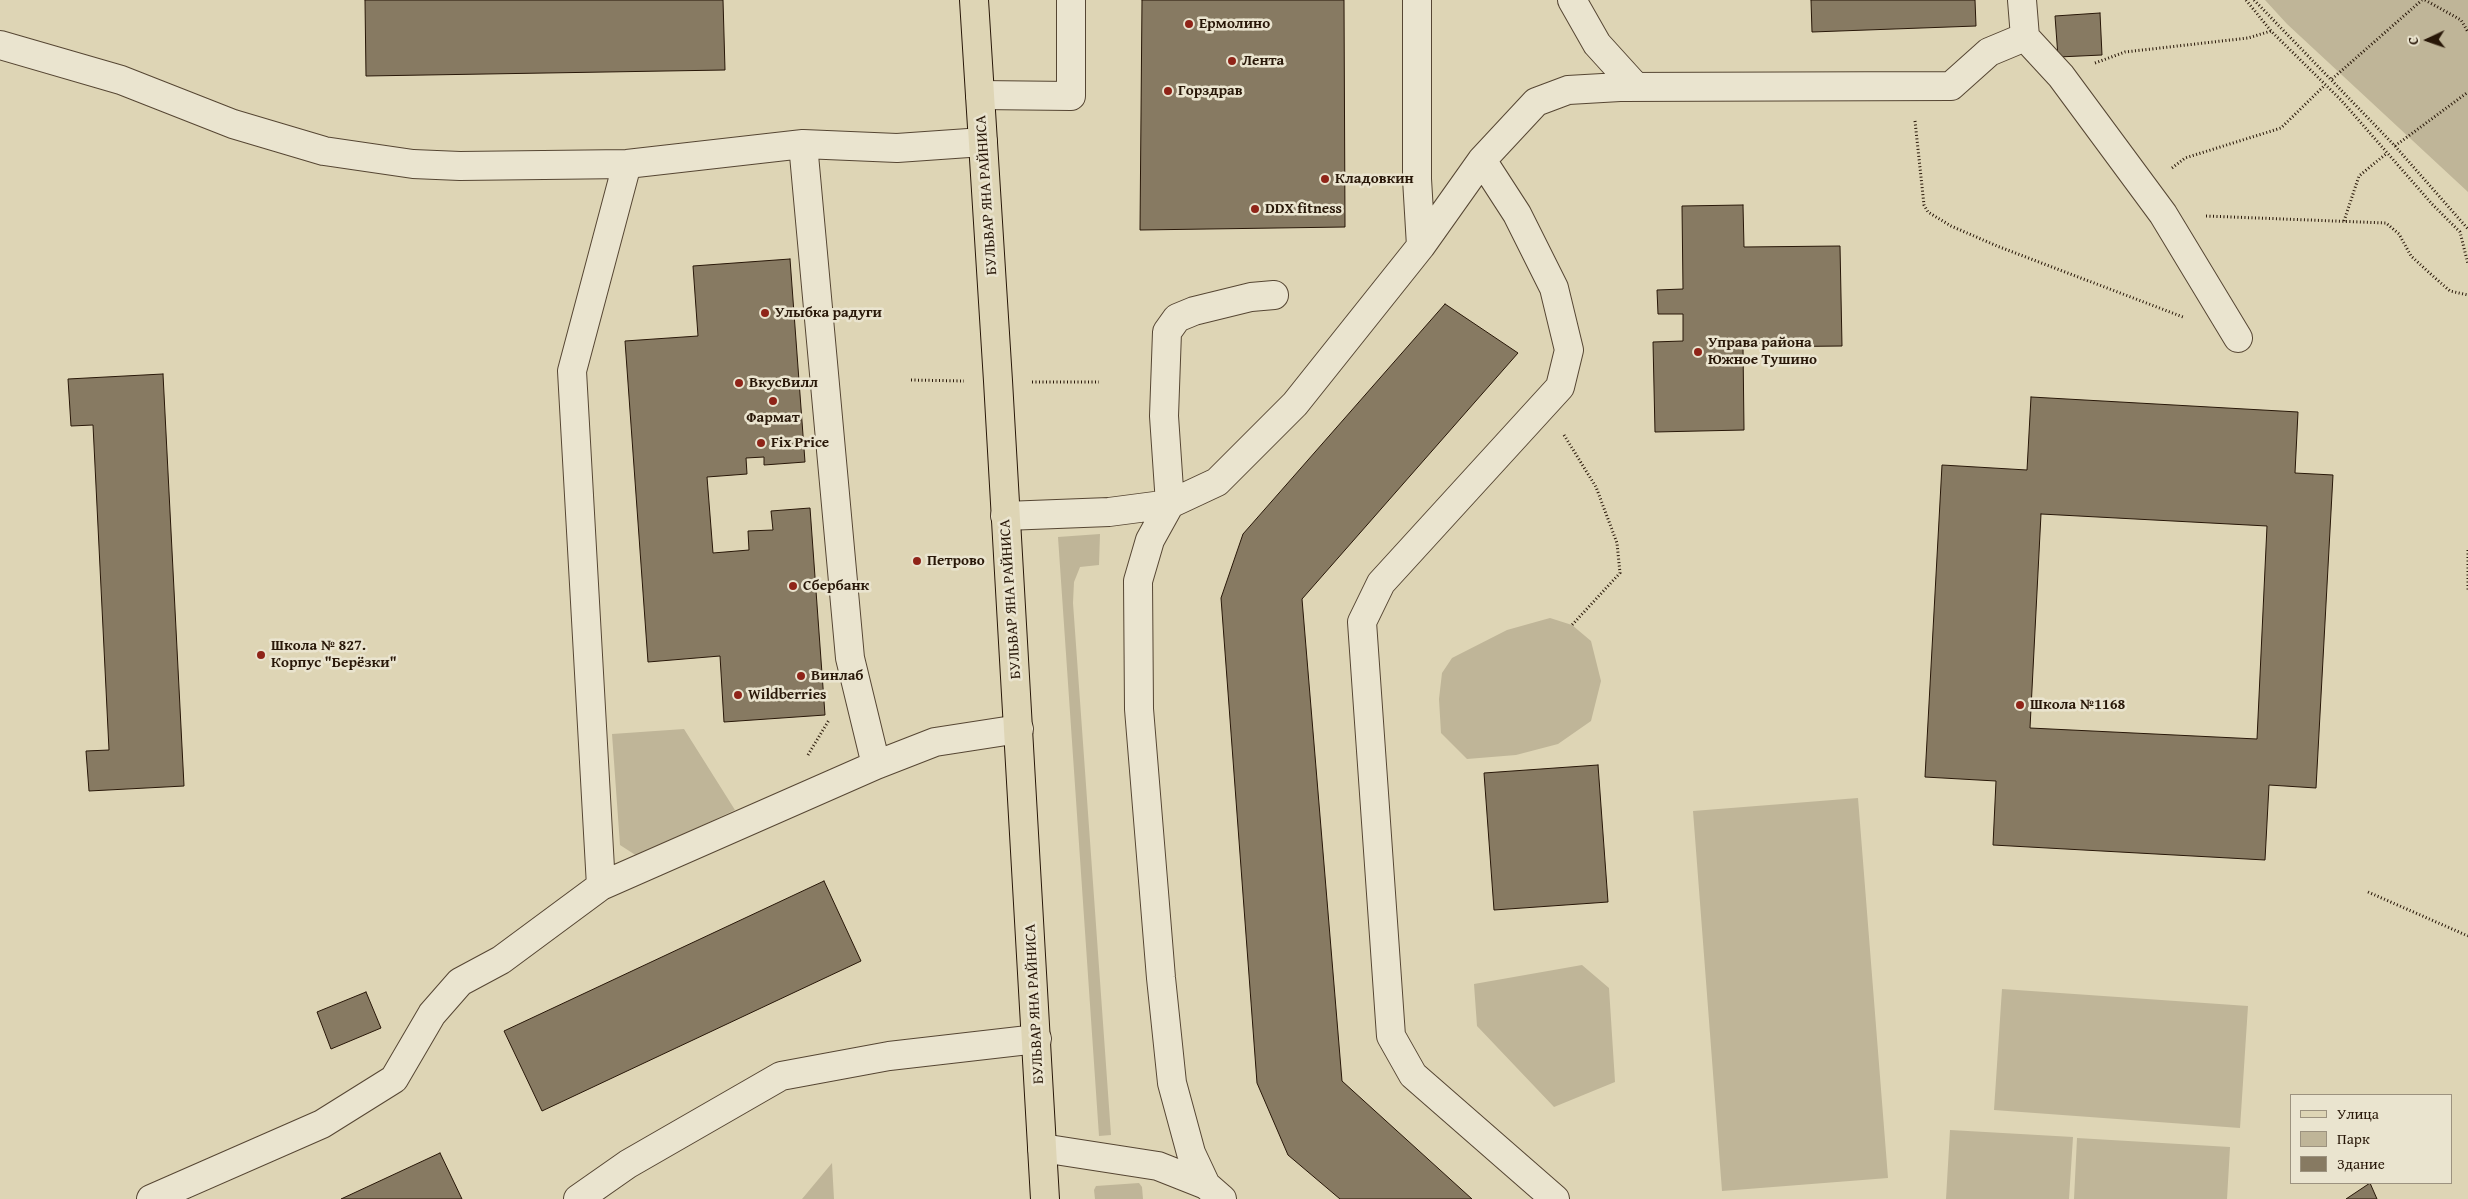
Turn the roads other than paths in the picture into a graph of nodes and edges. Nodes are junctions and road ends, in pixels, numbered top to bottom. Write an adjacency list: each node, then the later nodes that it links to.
1 (974, 0): 9 (main road, БУЛЬВАР ЯНА РАЙНИСА)
2 (1071, 0): 9 (lane)
3 (1417, 0): 14 (lane)
4 (1572, 0): 8 (lane)
5 (2022, 0): 6 (lane)
6 (2025, 37): 8 (lane); 16 (lane)
7 (0, 45): 13 (lane)
8 (1636, 87): 12 (lane)
9 (980, 95): 10 (main road, БУЛЬВАР ЯНА РАЙНИСА)
10 (983, 142): 11 (lane); 18 (main road, БУЛЬВАР ЯНА РАЙНИСА)
11 (803, 144): 13 (lane); 20 (lane)
12 (1482, 160): 14 (lane); 28 (lane)
13 (627, 164): 21 (lane)
14 (1421, 246): 17 (lane)
15 (1274, 295): 17 (lane)
16 (2238, 338)
17 (1170, 504): 18 (lane); 24 (lane)
18 (1005, 516): 19 (main road, БУЛЬВАР ЯНА РАЙНИСА)
19 (1019, 729): 20 (lane); 22 (main road, БУЛЬВАР ЯНА РАЙНИСА)
20 (876, 765): 21 (lane)
21 (601, 886): 25 (lane)
22 (1037, 1039): 23 (main road, БУЛЬВАР ЯНА РАЙНИСА); 26 (lane)
23 (1042, 1148): 24 (lane); 27 (main road, БУЛЬВАР ЯНА РАЙНИСА)
24 (1214, 1192)
25 (151, 1199)
26 (578, 1199)
27 (1045, 1199)
28 (1555, 1199)

